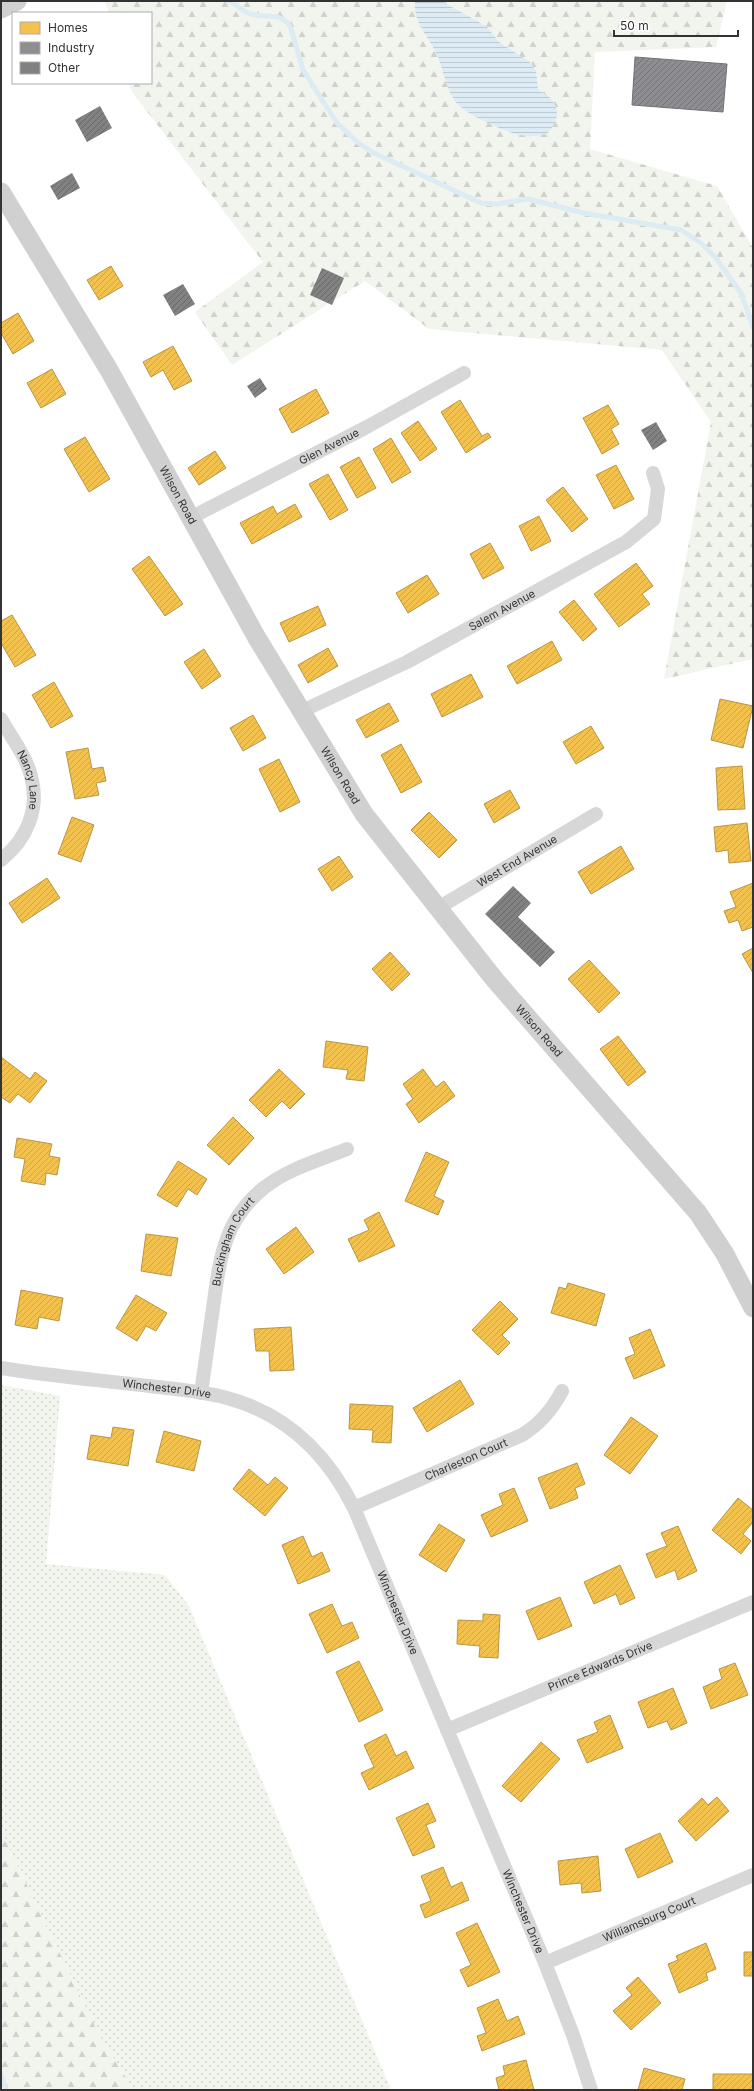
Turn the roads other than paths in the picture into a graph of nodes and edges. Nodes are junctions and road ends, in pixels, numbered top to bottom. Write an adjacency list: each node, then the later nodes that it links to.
1 (17, 1): 2 (street)
2 (1, 9)
3 (1, 192): 6 (street, Wilson Road)
4 (464, 373): 6 (street, Glen Avenue)
5 (653, 473): 7 (street, Salem Avenue)
6 (192, 517): 7 (street, Wilson Road)
7 (302, 711): 11 (street, Wilson Road)
8 (1, 719): 10 (street, Nancy Lane)
9 (596, 814): 11 (street, West End Avenue)
10 (1, 860)
11 (438, 908): 13 (street, Wilson Road)
12 (347, 1148): 16 (street, Buckingham Court)
13 (753, 1308)
14 (1, 1368): 16 (street, Winchester Drive)
15 (562, 1391): 17 (street, Charleston Court)
16 (201, 1393): 17 (street, Winchester Drive)
17 (354, 1508): 19 (street, Winchester Drive)
18 (753, 1602): 19 (street, Prince Edwards Drive)
19 (447, 1730): 21 (street, Winchester Drive)
20 (753, 1875): 21 (street, Williamsburg Court)
21 (545, 1963): 22 (street, Winchester Drive)
22 (591, 2090)

